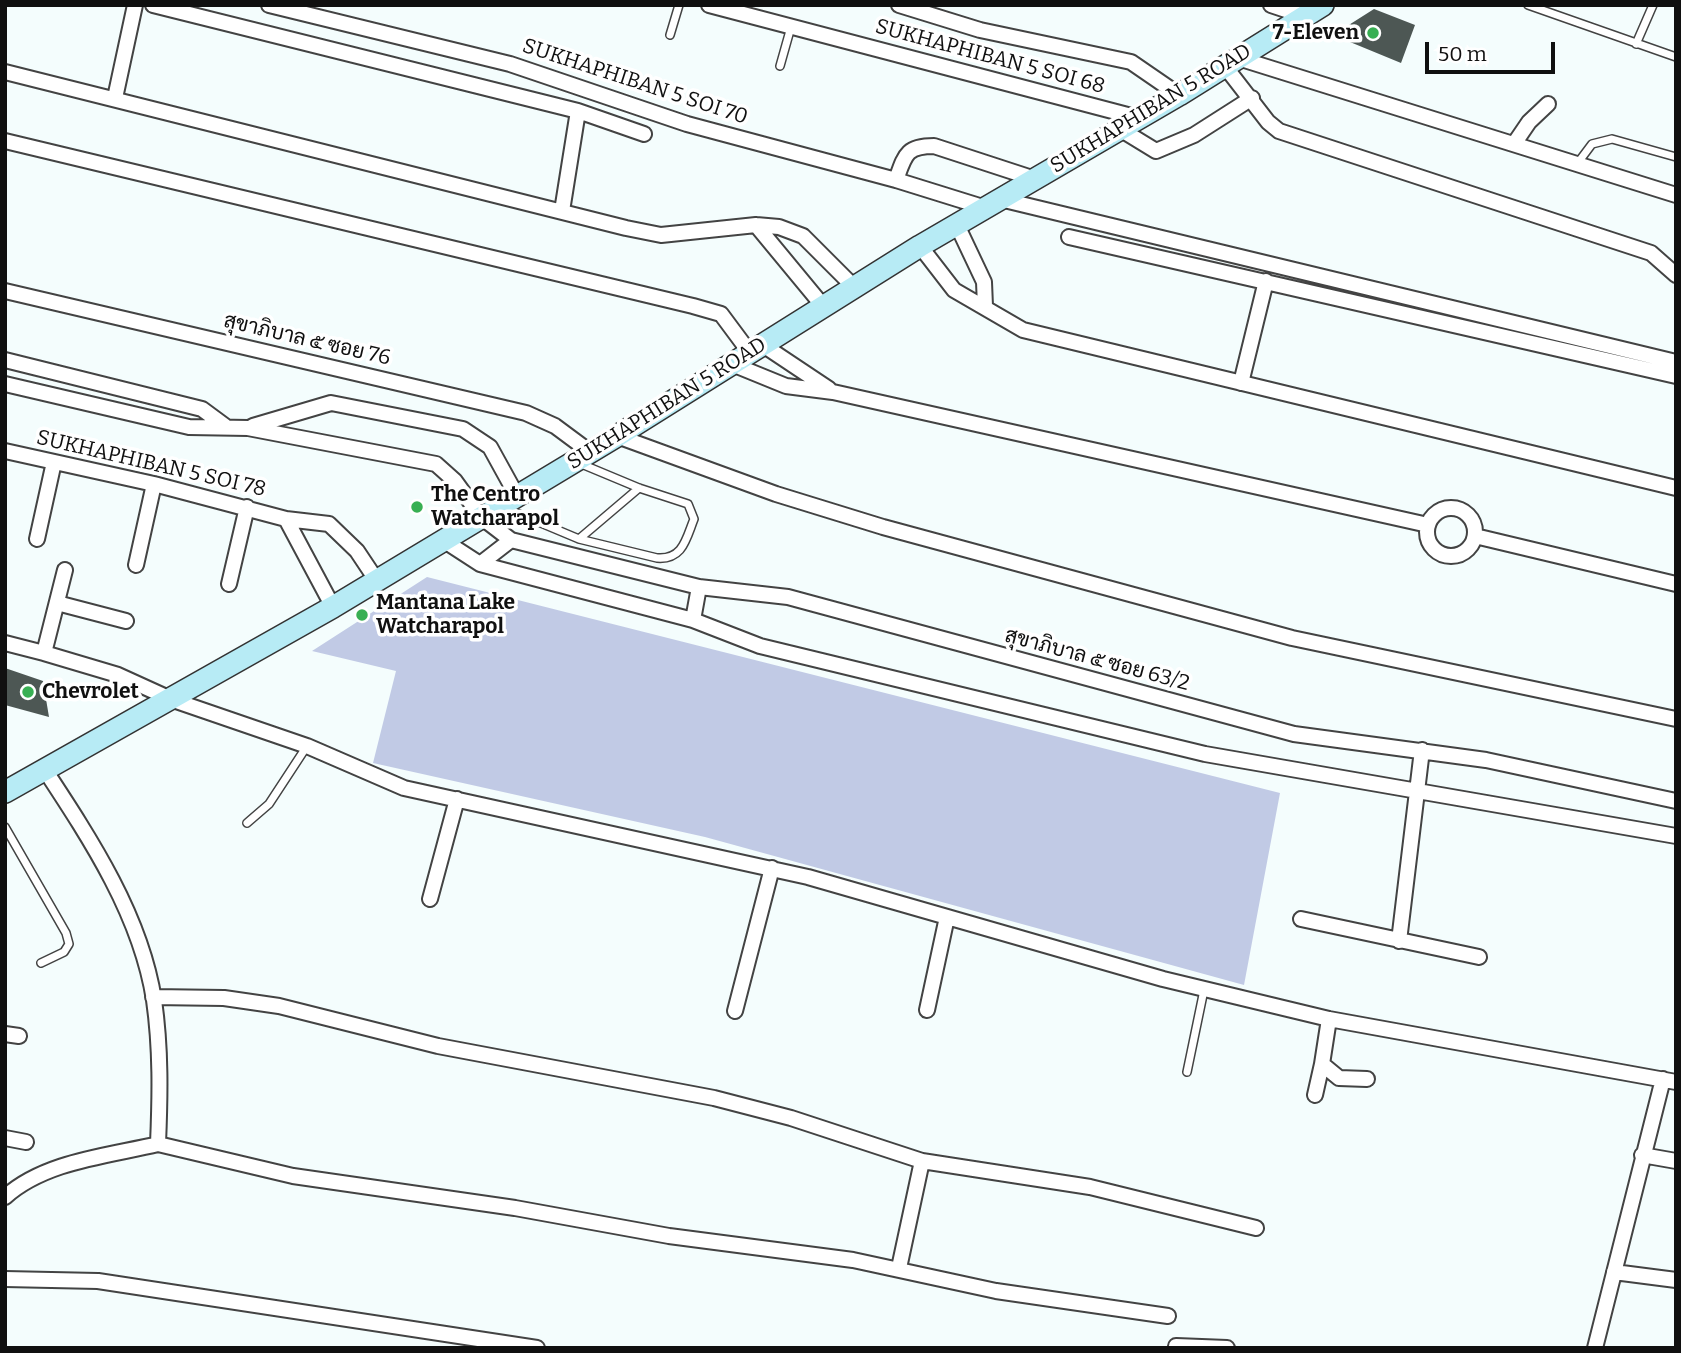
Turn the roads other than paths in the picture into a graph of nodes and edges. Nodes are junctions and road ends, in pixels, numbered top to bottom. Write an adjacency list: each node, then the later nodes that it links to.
1 (135, 5): 21 (street)
2 (153, 5): 23 (street)
3 (269, 5): 31 (street, SUKHAPHIBAN 5 SOI 70)
4 (680, 5): 13 (lane)
5 (709, 5): 12 (street, SUKHAPHIBAN 5 SOI 68)
6 (899, 5): 19 (street)
7 (1271, 5): 11 (street)
8 (1323, 5): 11 (main road, SUKHAPHIBAN 5 ROAD)
9 (1528, 5): 14 (lane)
10 (1653, 5): 14 (lane)
11 (1304, 16): 16 (main road, SUKHAPHIBAN 5 ROAD)
12 (790, 27): 17 (lane); 24 (street, SUKHAPHIBAN 5 SOI 68)
13 (670, 36)
14 (1636, 44): 15 (lane)
15 (1676, 57)
16 (1231, 62): 19 (main road, SUKHAPHIBAN 5 ROAD); 20 (street); 28 (street)
17 (780, 66)
18 (5, 72): 21 (street)
19 (1179, 95): 24 (main road, SUKHAPHIBAN 5 ROAD)
20 (1252, 97): 25 (street); 40 (street)
21 (115, 98): 35 (street)
22 (1548, 104): 28 (street)
23 (578, 111): 26 (street); 35 (street)
24 (1139, 118): 25 (main road, SUKHAPHIBAN 5 ROAD)
25 (1120, 129): 32 (main road, SUKHAPHIBAN 5 ROAD)
26 (644, 134)
27 (5, 141): 46 (street)
28 (1514, 144): 30 (street)
29 (1676, 158): 30 (lane)
30 (1577, 164): 33 (street)
31 (896, 180): 32 (street); 34 (street, SUKHAPHIBAN 5 SOI 70)
32 (1035, 180): 34 (main road, SUKHAPHIBAN 5 ROAD)
33 (1676, 195)
34 (993, 204): 37 (main road, SUKHAPHIBAN 5 ROAD); 48 (street, SUKHAPHIBAN 5 SOI 70)
35 (562, 211): 36 (street)
36 (756, 225): 42 (street); 44 (street)
37 (957, 225): 39 (main road, SUKHAPHIBAN 5 ROAD); 45 (street)
38 (1069, 237): 41 (street)
39 (920, 247): 42 (main road, SUKHAPHIBAN 5 ROAD); 45 (street)
40 (1676, 275)
41 (1266, 281): 49 (street); 50 (street)
42 (854, 287): 44 (main road, SUKHAPHIBAN 5 ROAD)
43 (5, 291): 57 (street, สุขาภิบาล ๕ ซอย 76)
44 (823, 306): 46 (main road, SUKHAPHIBAN 5 ROAD)
45 (985, 306): 50 (street)
46 (749, 354): 52 (street); 52 (street); 55 (main road, SUKHAPHIBAN 5 ROAD)
47 (5, 360): 53 (street)
48 (1676, 362)
49 (1676, 376)
50 (1241, 383): 61 (street)
51 (5, 384): 53 (street)
52 (832, 392): 66 (street)
53 (225, 426): 54 (street)
54 (248, 428): 62 (street); 64 (street)
55 (617, 436): 57 (main road, SUKHAPHIBAN 5 ROAD); 86 (street)
56 (5, 451): 58 (street, SUKHAPHIBAN 5 SOI 78)
57 (583, 457): 60 (lane); 62 (main road, SUKHAPHIBAN 5 ROAD)
58 (54, 462): 59 (street, SUKHAPHIBAN 5 SOI 78); 68 (street)
59 (154, 484): 63 (street, SUKHAPHIBAN 5 SOI 78); 73 (street)
60 (639, 488): 71 (lane); 71 (lane)
61 (1676, 488)
62 (509, 501): 64 (main road, SUKHAPHIBAN 5 ROAD); 71 (lane)
63 (247, 507): 65 (street, SUKHAPHIBAN 5 SOI 78); 76 (street)
64 (481, 517): 69 (main road, SUKHAPHIBAN 5 ROAD); 70 (street)
65 (286, 519): 75 (street, SUKHAPHIBAN 5 SOI 78); 80 (street, SUKHAPHIBAN 5 SOI 78)
66 (1428, 526): 67 (street); 67 (street)
67 (1475, 536): 77 (street)
68 (37, 539)
69 (443, 540): 72 (street); 75 (main road, SUKHAPHIBAN 5 ROAD)
70 (511, 540): 72 (street); 78 (street, สุขาภิบาล ๕ ซอย 63/2)
71 (579, 540)
72 (480, 564): 81 (street)
73 (136, 565)
74 (65, 570): 79 (street)
75 (377, 580): 80 (main road, SUKHAPHIBAN 5 ROAD)
76 (229, 584)
77 (1676, 584)
78 (699, 587): 81 (street); 88 (street, สุขาภิบาล ๕ ซอย 63/2)
79 (57, 603): 82 (street); 84 (street)
80 (333, 607): 85 (main road, SUKHAPHIBAN 5 ROAD)
81 (694, 620): 90 (street)
82 (126, 621)
83 (5, 643): 84 (street)
84 (44, 653): 85 (street)
85 (173, 701): 87 (street); 89 (main road, SUKHAPHIBAN 5 ROAD)
86 (1676, 719)
87 (307, 746): 92 (street); 94 (lane)
88 (1422, 750): 90 (street); 93 (street, สุขาภิบาล ๕ ซอย 63/2)
89 (45, 770): 91 (main road, SUKHAPHIBAN 5 ROAD); 105 (street)
90 (1417, 790): 96 (street); 101 (street)
91 (5, 792)
92 (457, 799): 97 (street); 98 (street)
93 (1676, 801)
94 (247, 823)
95 (5, 827): 103 (lane)
96 (1676, 836)
97 (772, 868): 99 (street); 107 (street)
98 (430, 899)
99 (947, 917): 104 (street); 106 (street)
100 (1301, 919): 101 (street)
101 (1399, 941): 102 (street)
102 (1479, 957)
103 (41, 962)
104 (1204, 990): 108 (street); 110 (lane)
105 (153, 997): 116 (street); 118 (street)
106 (927, 1010)
107 (734, 1011)
108 (1329, 1019): 109 (street); 112 (street)
109 (1322, 1064): 111 (street); 113 (street)
110 (1187, 1072)
111 (1367, 1079)
112 (1669, 1081): 117 (street)
113 (1315, 1095)
114 (5, 1138): 115 (street)
115 (26, 1142)
116 (158, 1144): 120 (street); 122 (street)
117 (1642, 1155): 119 (street); 123 (street)
118 (922, 1161): 121 (street); 122 (street)
119 (1676, 1161)
120 (5, 1197)
121 (1255, 1228)
122 (898, 1268): 126 (street)
123 (1614, 1272): 125 (street); 130 (street)
124 (5, 1279): 129 (street)
125 (1676, 1280)
126 (1168, 1316)
127 (1176, 1346): 128 (street)
128 (1219, 1347)
129 (537, 1348)
130 (1595, 1348)

